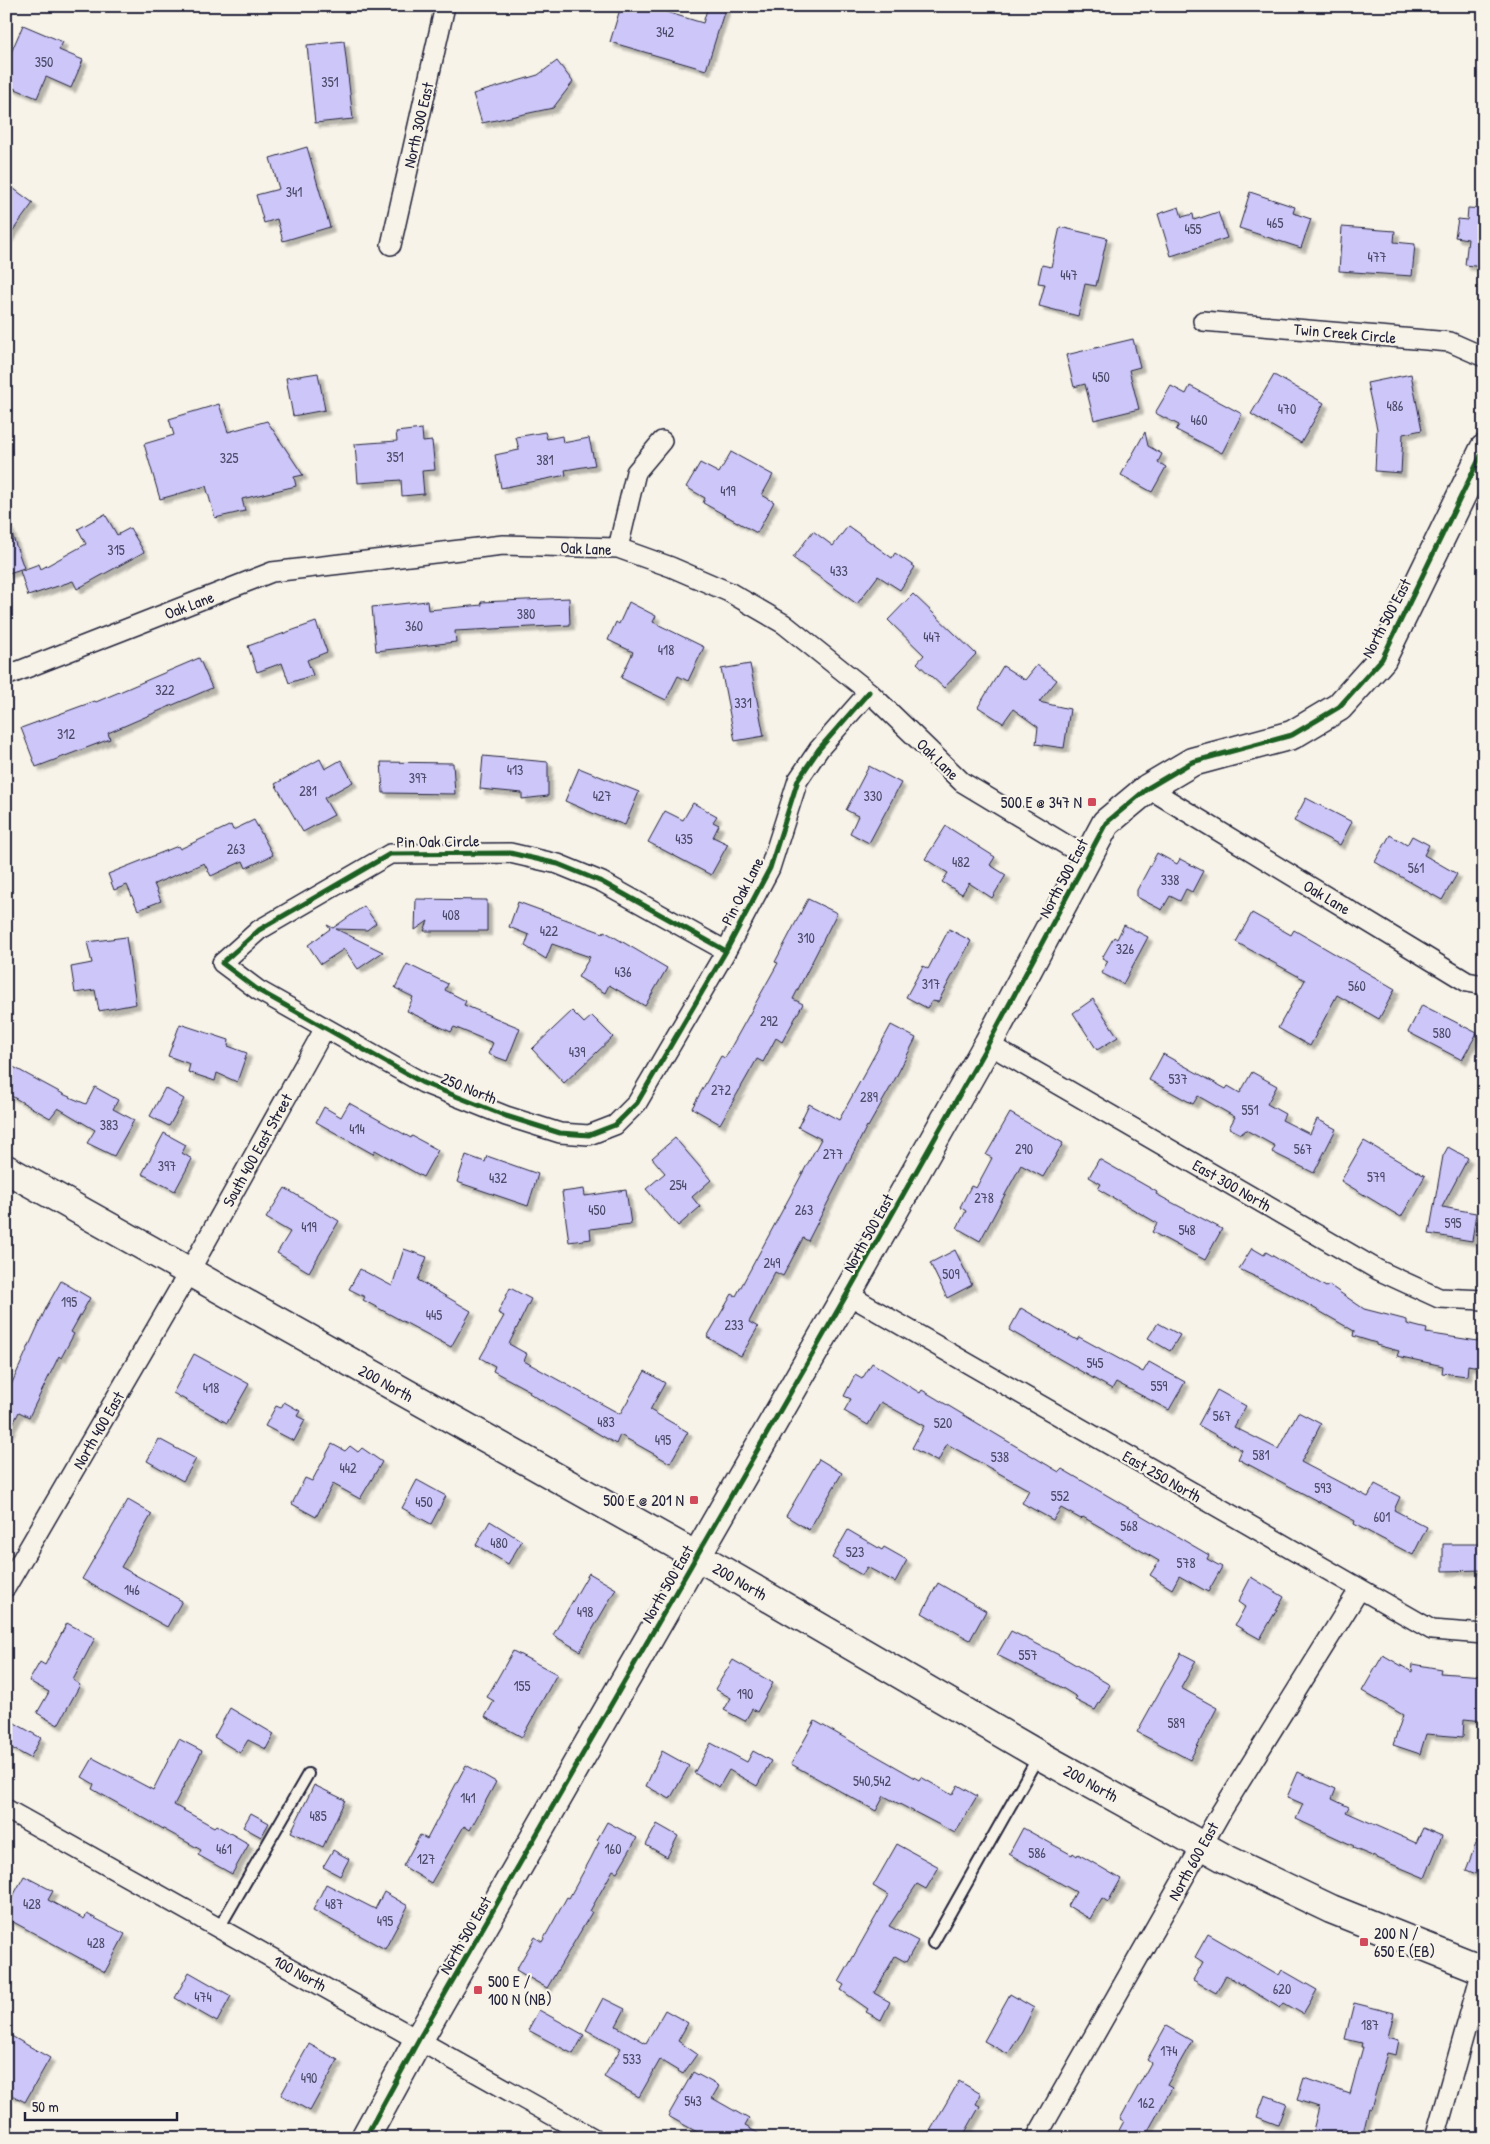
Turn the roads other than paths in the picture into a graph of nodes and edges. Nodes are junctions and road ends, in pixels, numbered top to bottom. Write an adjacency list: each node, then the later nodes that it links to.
1 (445, 6): 2 (street, North 300 East)
2 (391, 245)
3 (1203, 321): 4 (street, Twin Creek Circle)
4 (1484, 357)
5 (662, 441): 7 (street)
6 (1484, 449): 10 (street, North 500 East)
7 (618, 548): 8 (street, Oak Lane); 9 (street, Oak Lane)
8 (6, 676)
9 (869, 692): 11 (street, Oak Lane); 12 (street, Pin Oak Lane)
10 (1148, 788): 11 (street, North 500 East); 13 (street, Oak Lane)
11 (1088, 858): 15 (street, North 500 East)
12 (726, 950): 14 (street, Pin Oak Circle); 16 (street, Pin Oak Lane)
13 (1484, 985)
14 (325, 1028): 16 (street, 250 North); 18 (street, South 400 East Street)
15 (988, 1044): 19 (street, North 500 East); 20 (street, East 300 North)
16 (615, 1125)
17 (6, 1169): 18 (street, 200 North)
18 (189, 1272): 21 (street, 200 North); 22 (street, North 400 East)
19 (847, 1294): 21 (street, North 500 East); 23 (street, East 250 North)
20 (1484, 1300)
21 (697, 1556): 25 (street, 200 North); 32 (street, North 500 East)
22 (6, 1587)
23 (1359, 1590): 24 (street, East 250 North); 28 (street, North 600 East)
24 (1484, 1634)
25 (1040, 1755): 28 (street, 200 North); 30 (lane)
26 (308, 1774): 29 (lane)
27 (6, 1809): 29 (street, 100 North)
28 (1202, 1845): 31 (street, 200 North); 35 (street, North 600 East)
29 (219, 1928): 32 (street, 100 North)
30 (933, 1944)
31 (1483, 1970): 36 (street)
32 (419, 2039): 33 (street, North 500 East); 34 (street, 100 North)
33 (365, 2138)
34 (593, 2138)
35 (1036, 2138)
36 (1435, 2138)

